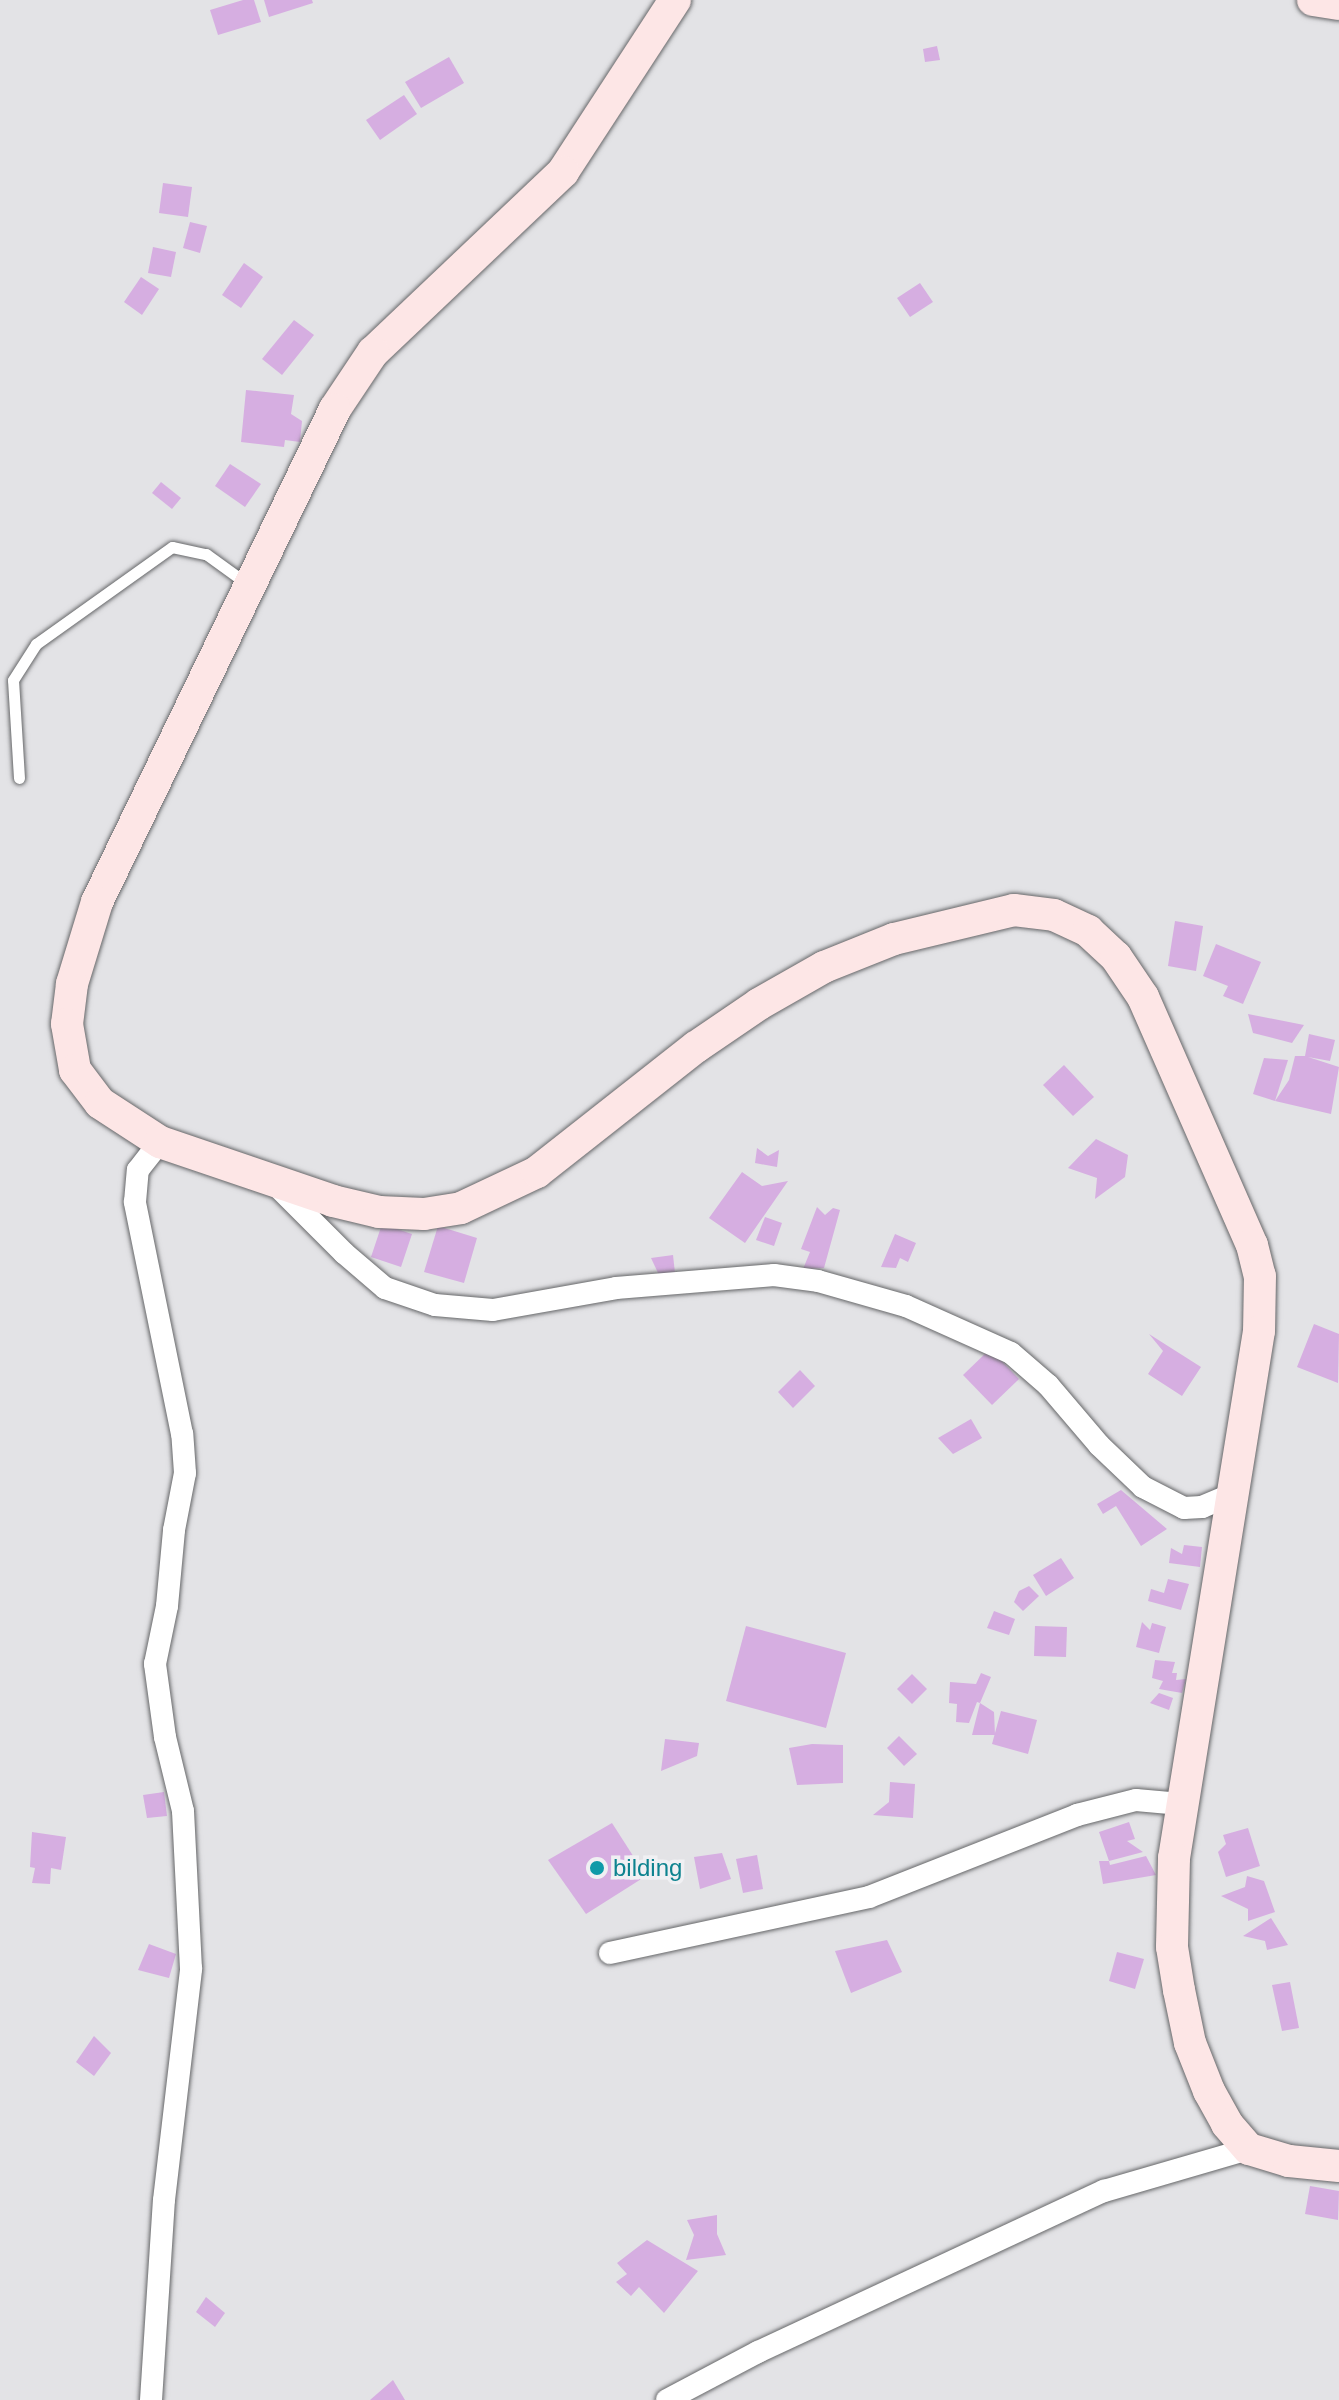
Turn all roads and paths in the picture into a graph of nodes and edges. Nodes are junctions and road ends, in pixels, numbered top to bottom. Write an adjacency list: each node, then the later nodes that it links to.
1 (675, 0): 4 (street)
2 (1313, 0): 3 (street)
3 (1339, 4)
4 (250, 586): 5 (lane); 6 (street)
5 (19, 778)
6 (160, 1142): 7 (street); 13 (street)
7 (274, 1183): 8 (street); 8 (street)
8 (1232, 1494): 9 (street)
9 (1181, 1804): 10 (street); 11 (street)
10 (610, 1953)
11 (1249, 2149): 12 (street); 14 (street)
12 (1339, 2166)
13 (151, 2400)
14 (667, 2400)

